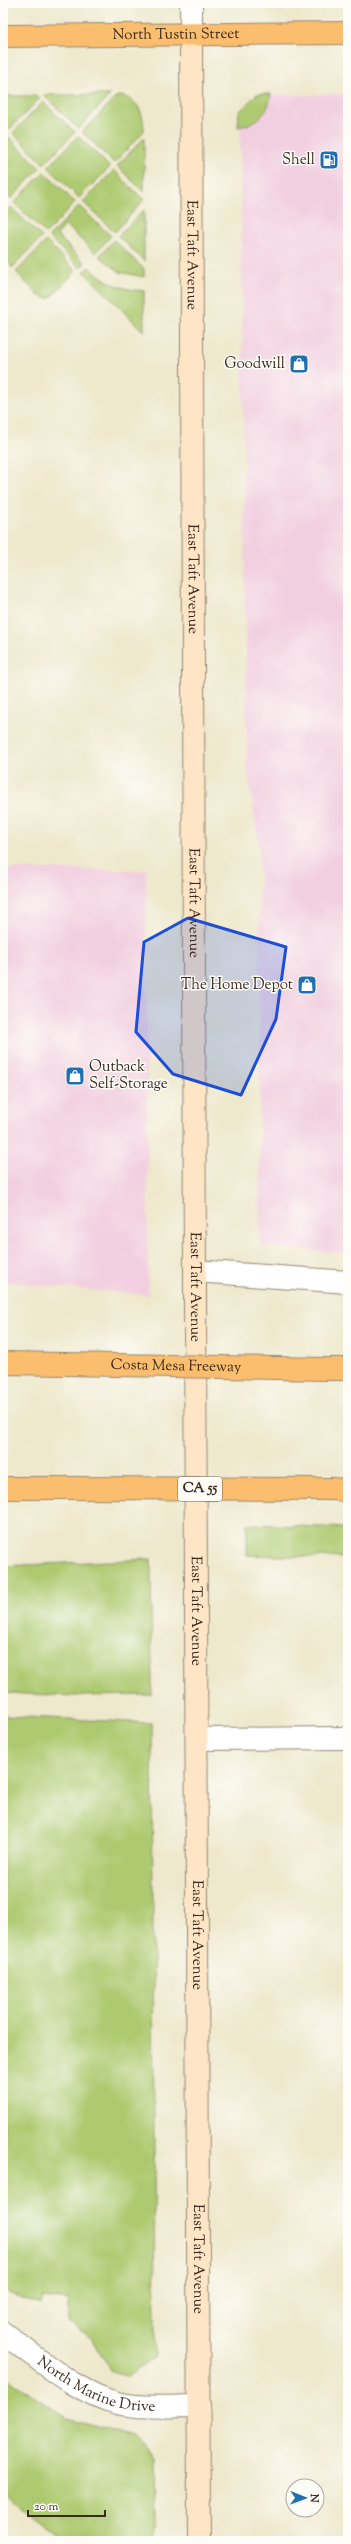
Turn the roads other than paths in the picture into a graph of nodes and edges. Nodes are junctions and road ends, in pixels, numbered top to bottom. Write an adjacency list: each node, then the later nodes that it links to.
1 (191, 3): 2 (street)
2 (191, 33): 3 (main road, North Tustin Street); 4 (main road, North Tustin Street); 5 (main road, East Taft Avenue)
3 (348, 33)
4 (3, 36)
5 (195, 1271): 6 (street); 12 (main road, East Taft Avenue)
6 (348, 1282)
7 (3, 1363): 8 (main road, Costa Mesa Freeway, bridge)
8 (348, 1369)
9 (3, 1488): 10 (main road, CA 55, bridge)
10 (340, 1490)
11 (348, 1738): 12 (street)
12 (197, 1739): 14 (main road, East Taft Avenue)
13 (3, 2333): 14 (street, North Marine Drive)
14 (199, 2406): 15 (main road, East Taft Avenue)
15 (200, 2541)

